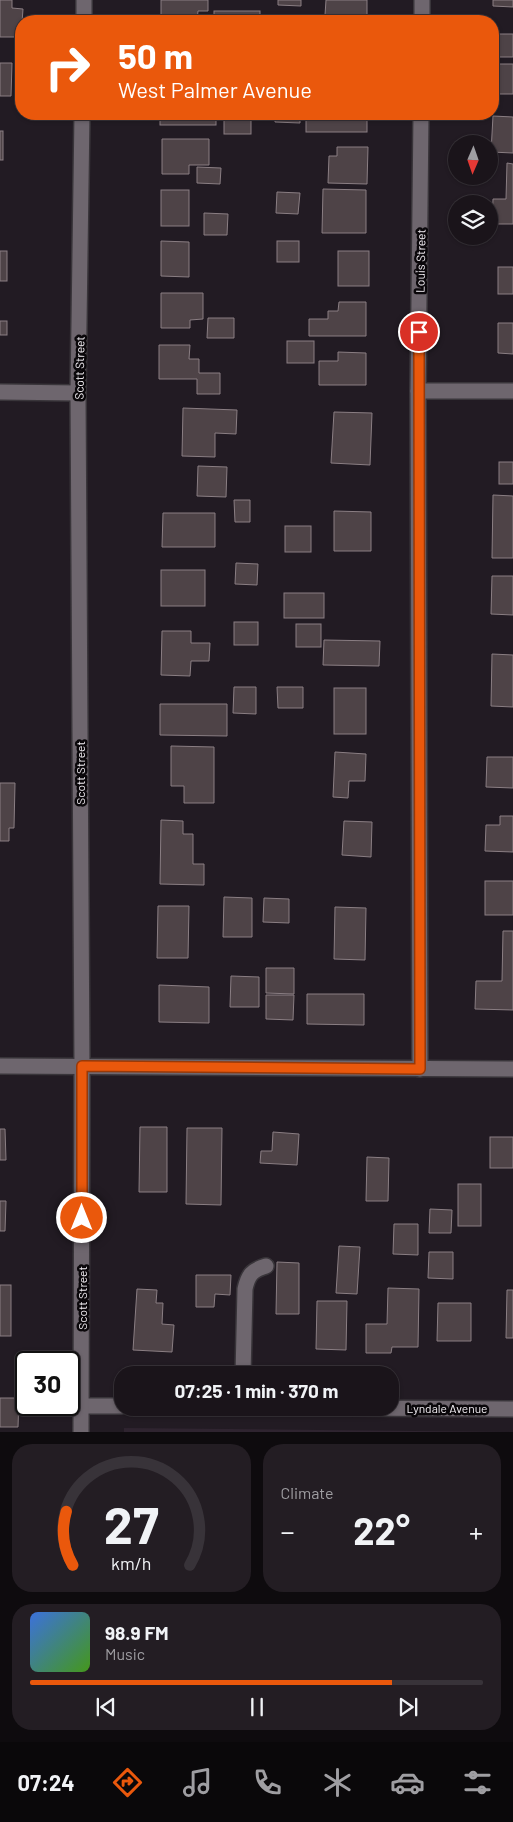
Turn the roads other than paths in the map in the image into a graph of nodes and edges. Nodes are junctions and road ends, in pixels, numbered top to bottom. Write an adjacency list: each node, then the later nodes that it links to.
1 (84, 0): 3 (street)
2 (422, 0): 4 (street)
3 (84, 15)
4 (422, 15)
5 (82, 120): 10 (street, Scott Street)
6 (421, 120): 7 (street, Louis Street)
7 (418, 391): 8 (street); 13 (street, Louis Street)
8 (513, 391)
9 (0, 392): 10 (street)
10 (78, 393): 12 (street, Scott Street)
11 (0, 1066): 12 (street)
12 (82, 1066): 13 (street); 17 (street, Scott Street)
13 (420, 1069): 14 (street)
14 (513, 1069)
15 (266, 1266): 16 (street)
16 (243, 1366)
17 (81, 1406): 18 (street); 21 (street, Scott Street)
18 (114, 1406)
19 (399, 1408): 20 (street, Lyndale Avenue)
20 (513, 1409)
21 (81, 1432)

